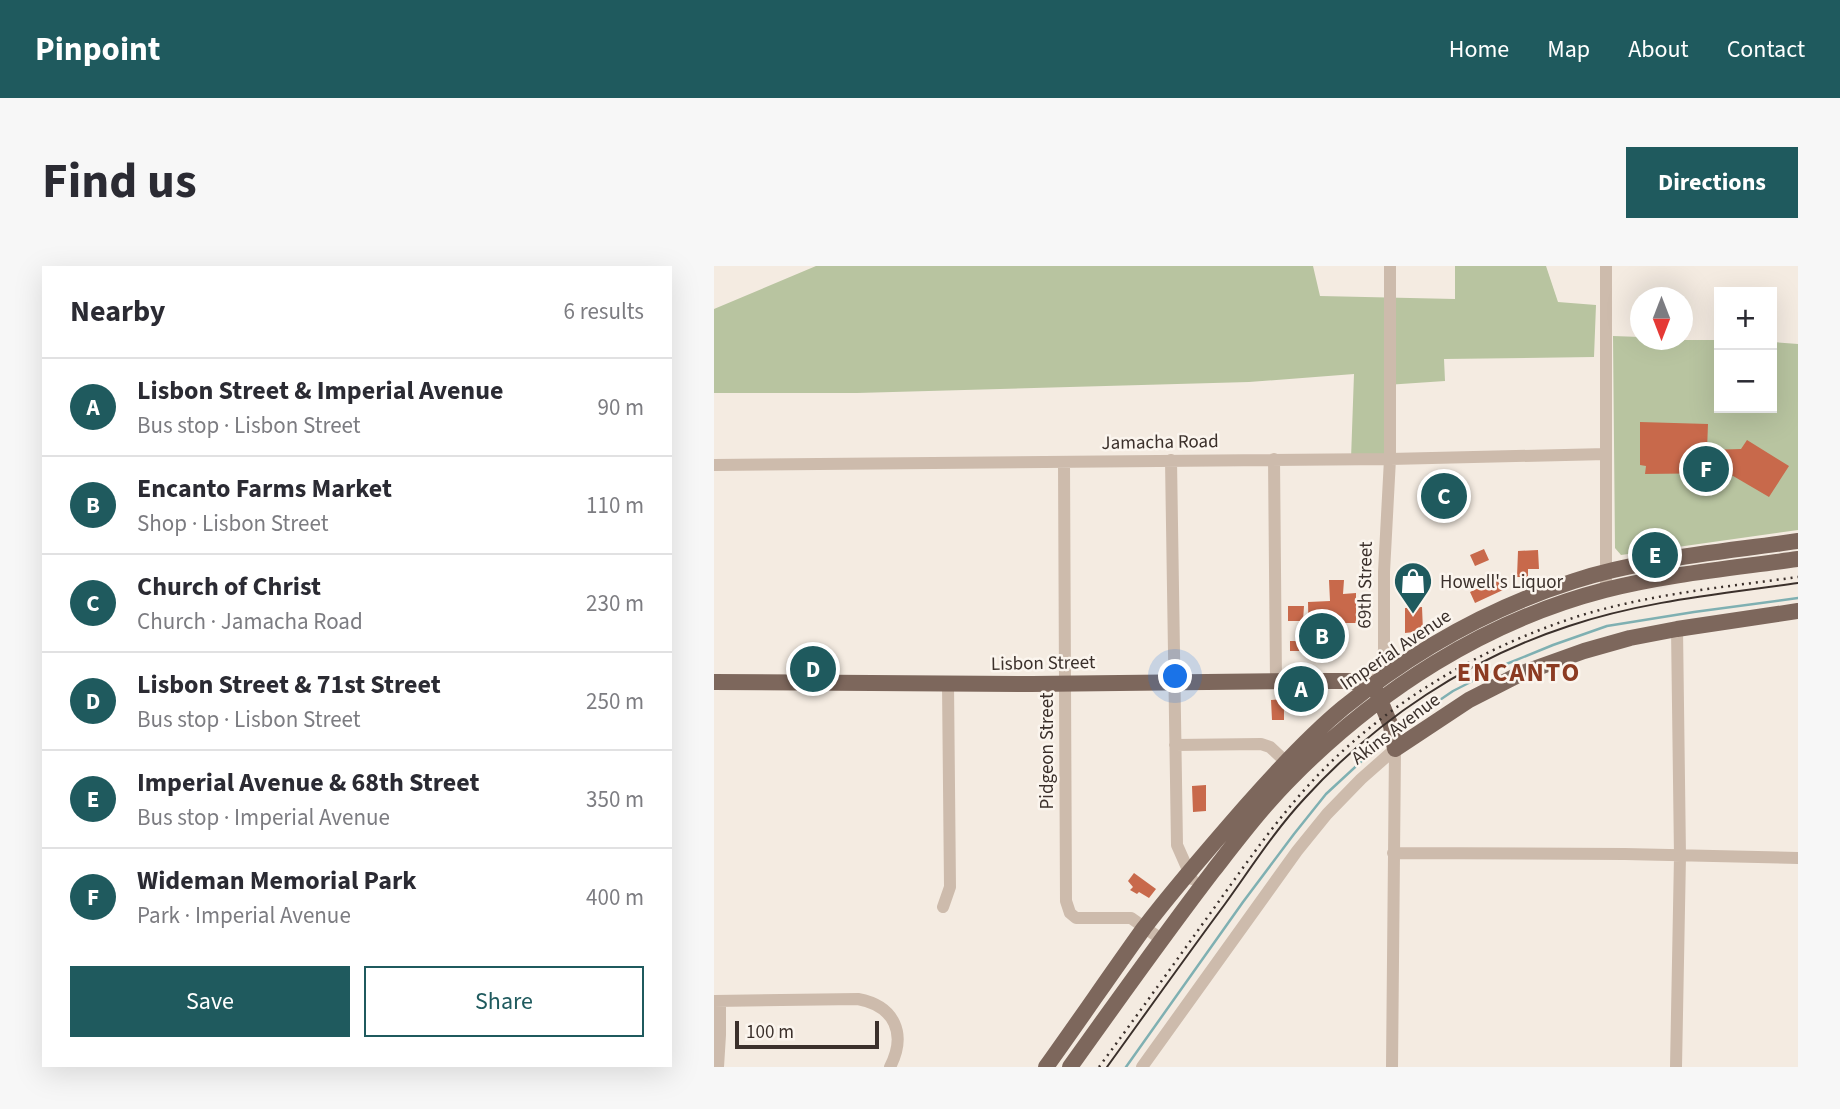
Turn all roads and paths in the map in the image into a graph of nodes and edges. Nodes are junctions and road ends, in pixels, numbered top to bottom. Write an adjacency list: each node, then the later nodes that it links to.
1 (1390, 266): 5 (street, 69th Street)
2 (1606, 266): 3 (street)
3 (1606, 454): 5 (street, Jamacha Road); 11 (street)
4 (1274, 458): 5 (street, Jamacha Road); 6 (street, Jamacha Road); 15 (street)
5 (1390, 459): 20 (street, 69th Street)
6 (1171, 460): 7 (street, Jamacha Road); 17 (street)
7 (1065, 462): 8 (street, Jamacha Road); 18 (street, Pidgeon Street)
8 (714, 464)
9 (1798, 541): 11 (main road, Imperial Avenue)
10 (1798, 559): 12 (main road, Imperial Avenue)
11 (1606, 572): 12 (street); 20 (main road, Imperial Avenue)
12 (1606, 590): 21 (main road, Imperial Avenue)
13 (1798, 611): 14 (main road, Akins Avenue)
14 (1677, 629): 23 (main road, Akins Avenue); 26 (street)
15 (1276, 681): 17 (main road, Lisbon Street); 20 (main road, Lisbon Street)
16 (714, 682): 19 (main road, Lisbon Street)
17 (1175, 682): 18 (main road, Lisbon Street); 22 (street)
18 (1065, 683): 19 (main road, Lisbon Street); 31 (street, Pidgeon Street)
19 (948, 684): 30 (street)
20 (1373, 685): 21 (main road); 24 (main road, Imperial Avenue)
21 (1381, 701): 23 (main road); 29 (main road, Imperial Avenue)
22 (1175, 745): 24 (street); 28 (street)
23 (1395, 749): 25 (street); 38 (street, Akins Avenue)
24 (1286, 762): 28 (main road, Imperial Avenue)
25 (1393, 853): 26 (street); 39 (street)
26 (1680, 856): 27 (street); 40 (street)
27 (1798, 858)
28 (1189, 873): 29 (street); 31 (main road, Imperial Avenue)
29 (1198, 891): 32 (main road, Imperial Avenue)
30 (943, 907)
31 (1146, 927): 32 (street); 36 (main road, Imperial Avenue)
32 (1161, 939): 37 (main road, Imperial Avenue)
33 (717, 1001): 34 (street); 35 (street)
34 (891, 1064)
35 (718, 1067)
36 (1046, 1067)
37 (1070, 1067)
38 (1142, 1067)
39 (1392, 1067)
40 (1676, 1067)

